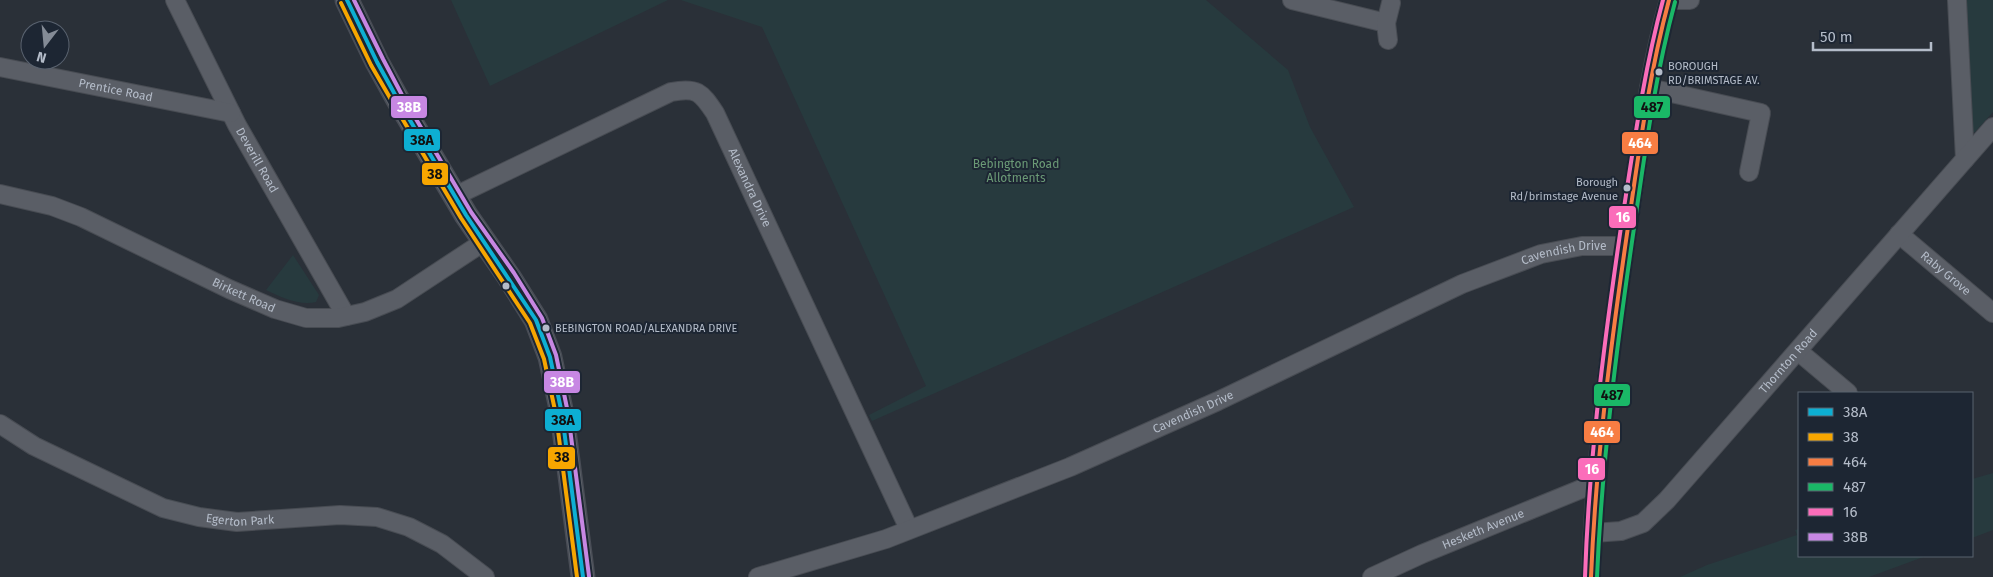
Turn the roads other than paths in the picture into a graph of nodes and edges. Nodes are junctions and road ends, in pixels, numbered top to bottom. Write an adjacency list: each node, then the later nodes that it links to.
1 (175, 0): 10 (street, Deverill Road)
2 (347, 0): 15 (main road)
3 (1292, 0): 7 (street)
4 (1669, 0): 5 (street); 9 (street)
5 (1690, 0)
6 (1956, 0): 12 (street)
7 (1391, 3)
8 (0, 67): 10 (street, Prentice Road)
9 (1649, 88): 13 (street); 18 (street)
10 (231, 113): 20 (street, Deverill Road)
11 (1989, 136): 12 (street, Thornton Road)
12 (1965, 159): 16 (street, Thornton Road)
13 (1749, 172)
14 (0, 194): 20 (street, Birkett Road)
15 (455, 196): 17 (main road); 25 (street, Alexandra Drive)
16 (1899, 234): 19 (street, Raby Grove); 21 (street, Thornton Road)
17 (485, 241): 20 (street, Birkett Road); 28 (main road)
18 (1625, 246): 24 (street); 25 (street, Cavendish Drive)
19 (1993, 313)
20 (346, 316)
21 (1798, 351): 22 (street); 26 (street, Thornton Road)
22 (1847, 392)
23 (0, 424): 27 (street, Egerton Park)
24 (1596, 483): 26 (street); 30 (street, Hesketh Avenue)
25 (909, 529): 29 (street, Cavendish Drive)
26 (1593, 533): 31 (street)
27 (485, 577)
28 (583, 577)
29 (758, 577)
30 (1372, 577)
31 (1591, 577)

